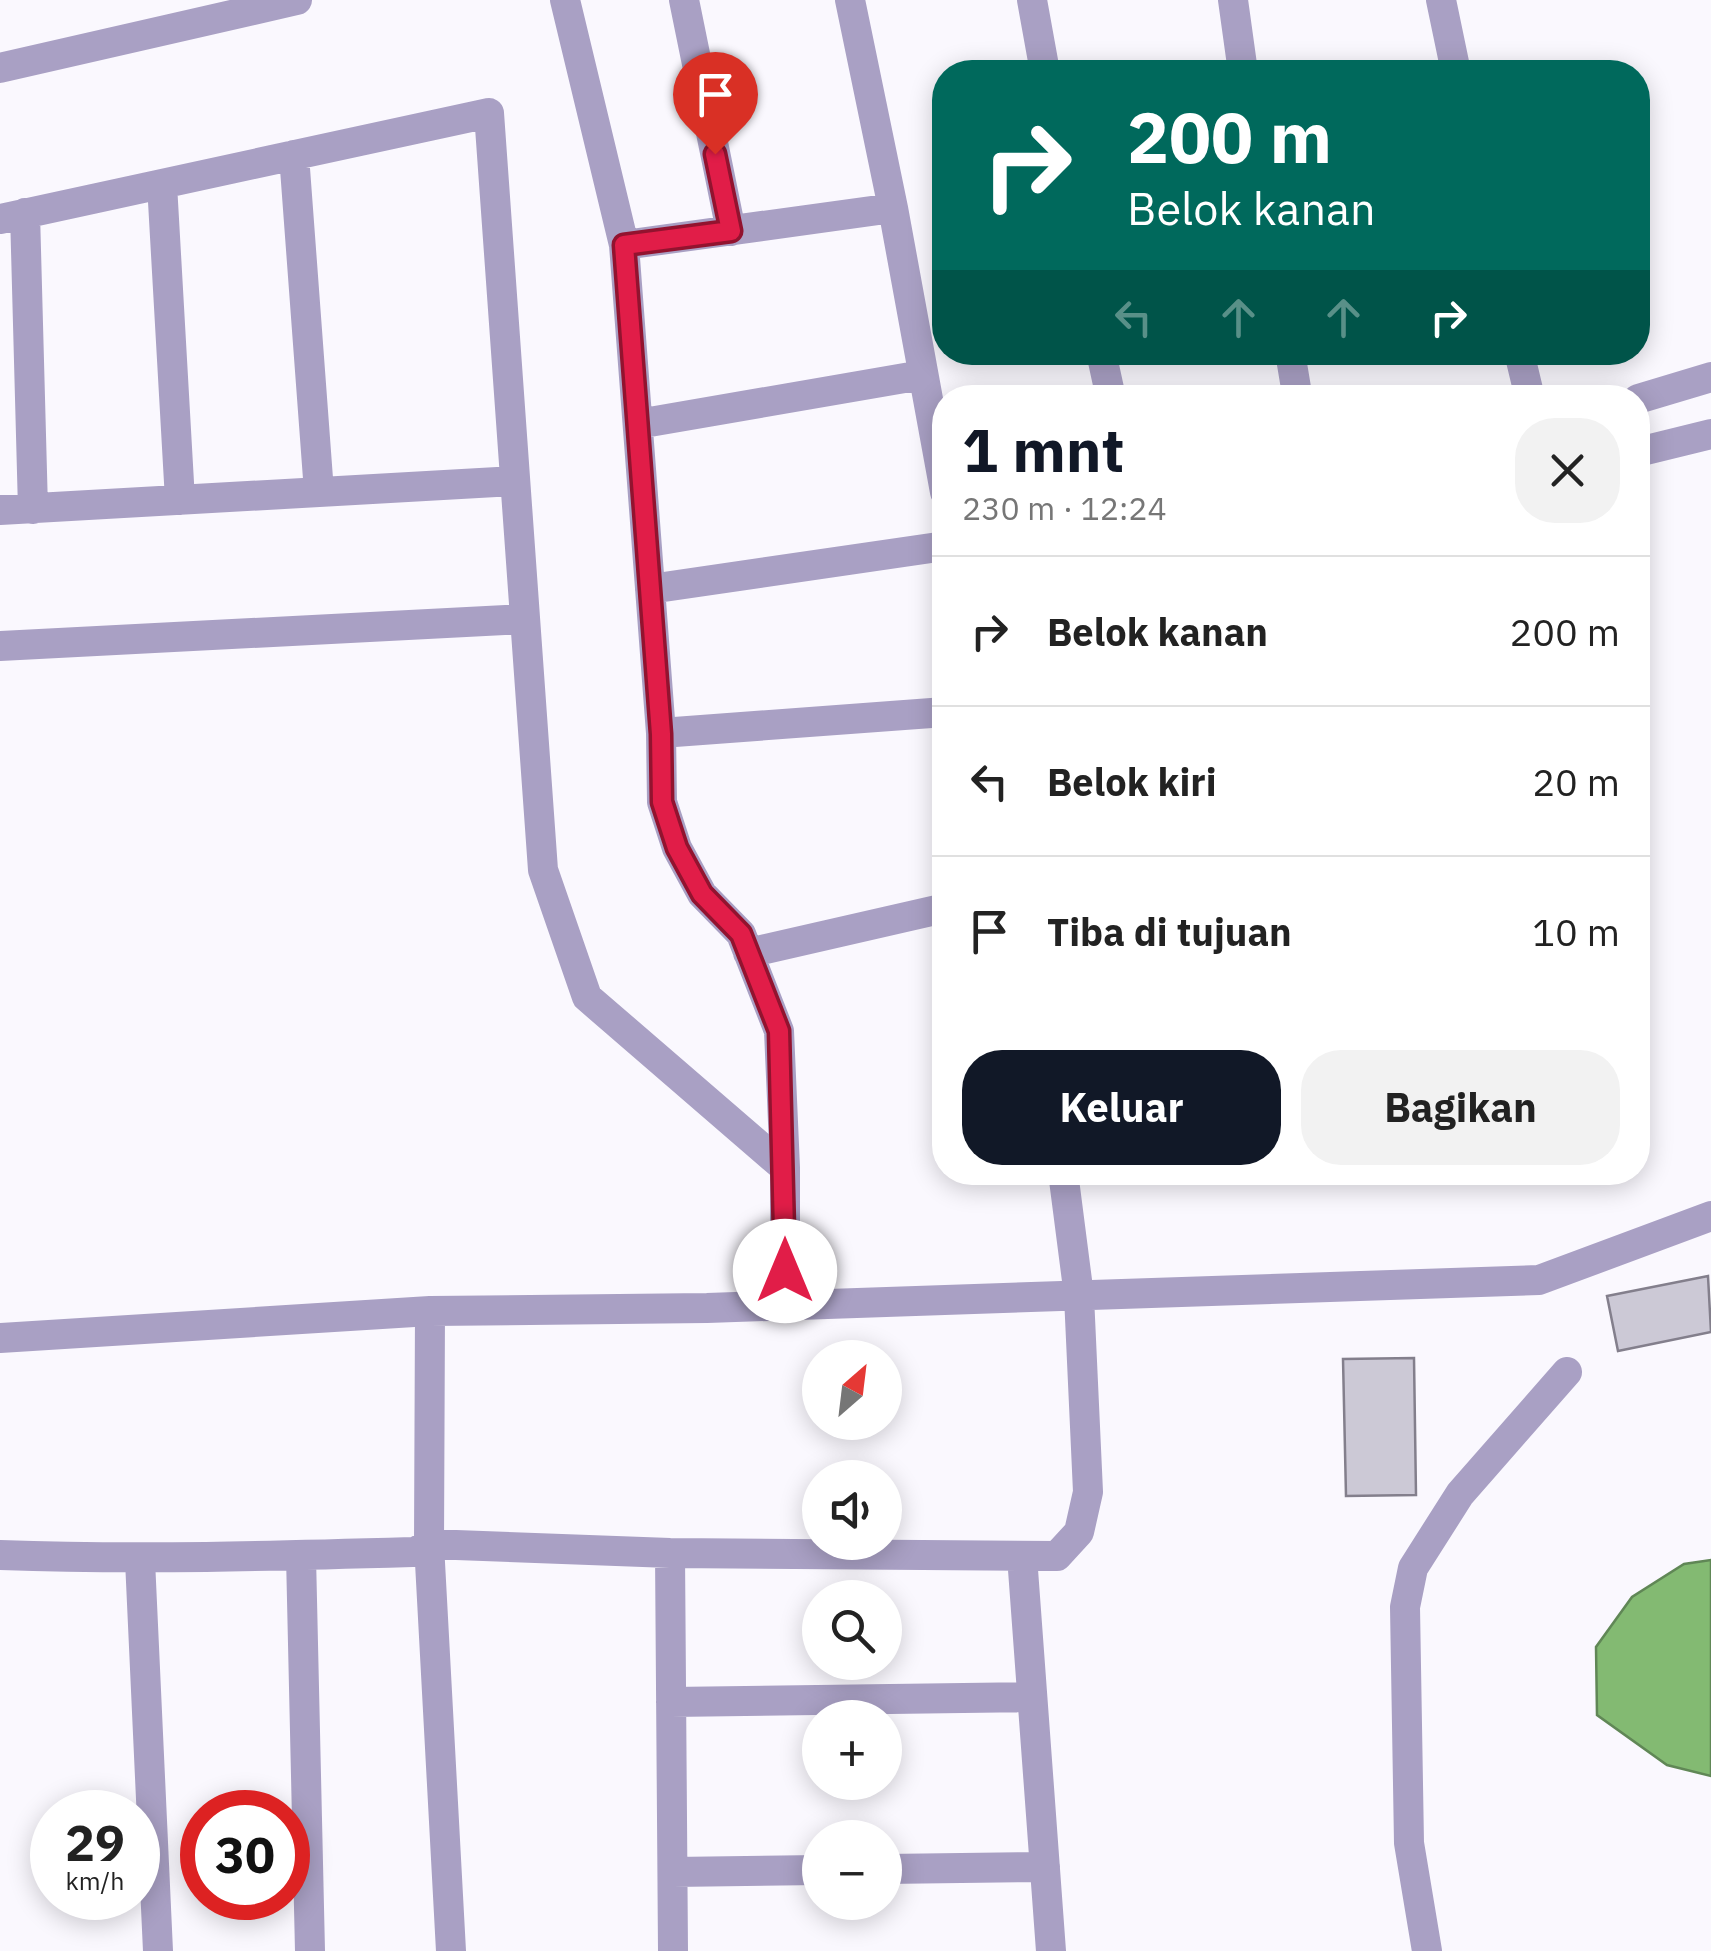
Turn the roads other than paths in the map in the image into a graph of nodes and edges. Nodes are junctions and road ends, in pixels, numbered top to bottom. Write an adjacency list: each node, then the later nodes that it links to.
1 (297, 0): 11 (street)
2 (565, 0): 17 (street)
3 (684, 0): 16 (street)
4 (850, 0): 14 (street)
5 (1032, 0): 8 (street)
6 (1233, 0): 9 (street)
7 (1441, 0): 10 (street)
8 (1043, 60)
9 (1241, 60)
10 (1454, 60)
11 (0, 68)
12 (294, 154): 13 (street); 25 (street); 26 (street)
13 (162, 184): 15 (street); 27 (street)
14 (893, 208): 16 (street); 18 (street)
15 (12, 216): 28 (street)
16 (731, 231): 17 (street)
17 (624, 245): 21 (street)
18 (922, 375): 21 (street); 22 (street)
19 (1711, 377): 20 (street)
20 (1650, 395)
21 (638, 424): 31 (street)
22 (932, 426)
23 (1711, 434): 24 (street)
24 (1650, 449)
25 (515, 481): 26 (street); 32 (street)
26 (319, 492): 27 (street)
27 (180, 500): 28 (street)
28 (33, 508): 29 (street)
29 (0, 510)
30 (932, 548): 31 (street)
31 (650, 589): 35 (street)
32 (525, 619): 33 (street); 38 (street)
33 (0, 646)
34 (932, 713): 35 (street)
35 (661, 734): 37 (street)
36 (932, 911): 37 (street)
37 (748, 953): 38 (street)
38 (785, 1168): 42 (street)
39 (1064, 1185): 41 (street)
40 (1711, 1216): 41 (street)
41 (1078, 1296): 42 (street); 50 (street)
42 (786, 1305): 43 (street)
43 (430, 1311): 44 (street); 46 (street)
44 (0, 1338)
45 (1567, 1372): 63 (street)
46 (429, 1544): 47 (street); 49 (street); 60 (street)
47 (670, 1552): 50 (street); 53 (street)
48 (0, 1555): 51 (street)
49 (301, 1556): 51 (street); 59 (street)
50 (1022, 1556): 52 (street)
51 (140, 1560): 58 (street)
52 (1032, 1697): 53 (street); 54 (street)
53 (671, 1702): 57 (street)
54 (1045, 1867): 55 (street); 62 (street)
55 (902, 1869)
56 (802, 1870): 57 (street)
57 (673, 1872): 61 (street)
58 (158, 1951)
59 (310, 1951)
60 (451, 1951)
61 (673, 1951)
62 (1051, 1951)
63 (1427, 1951)

